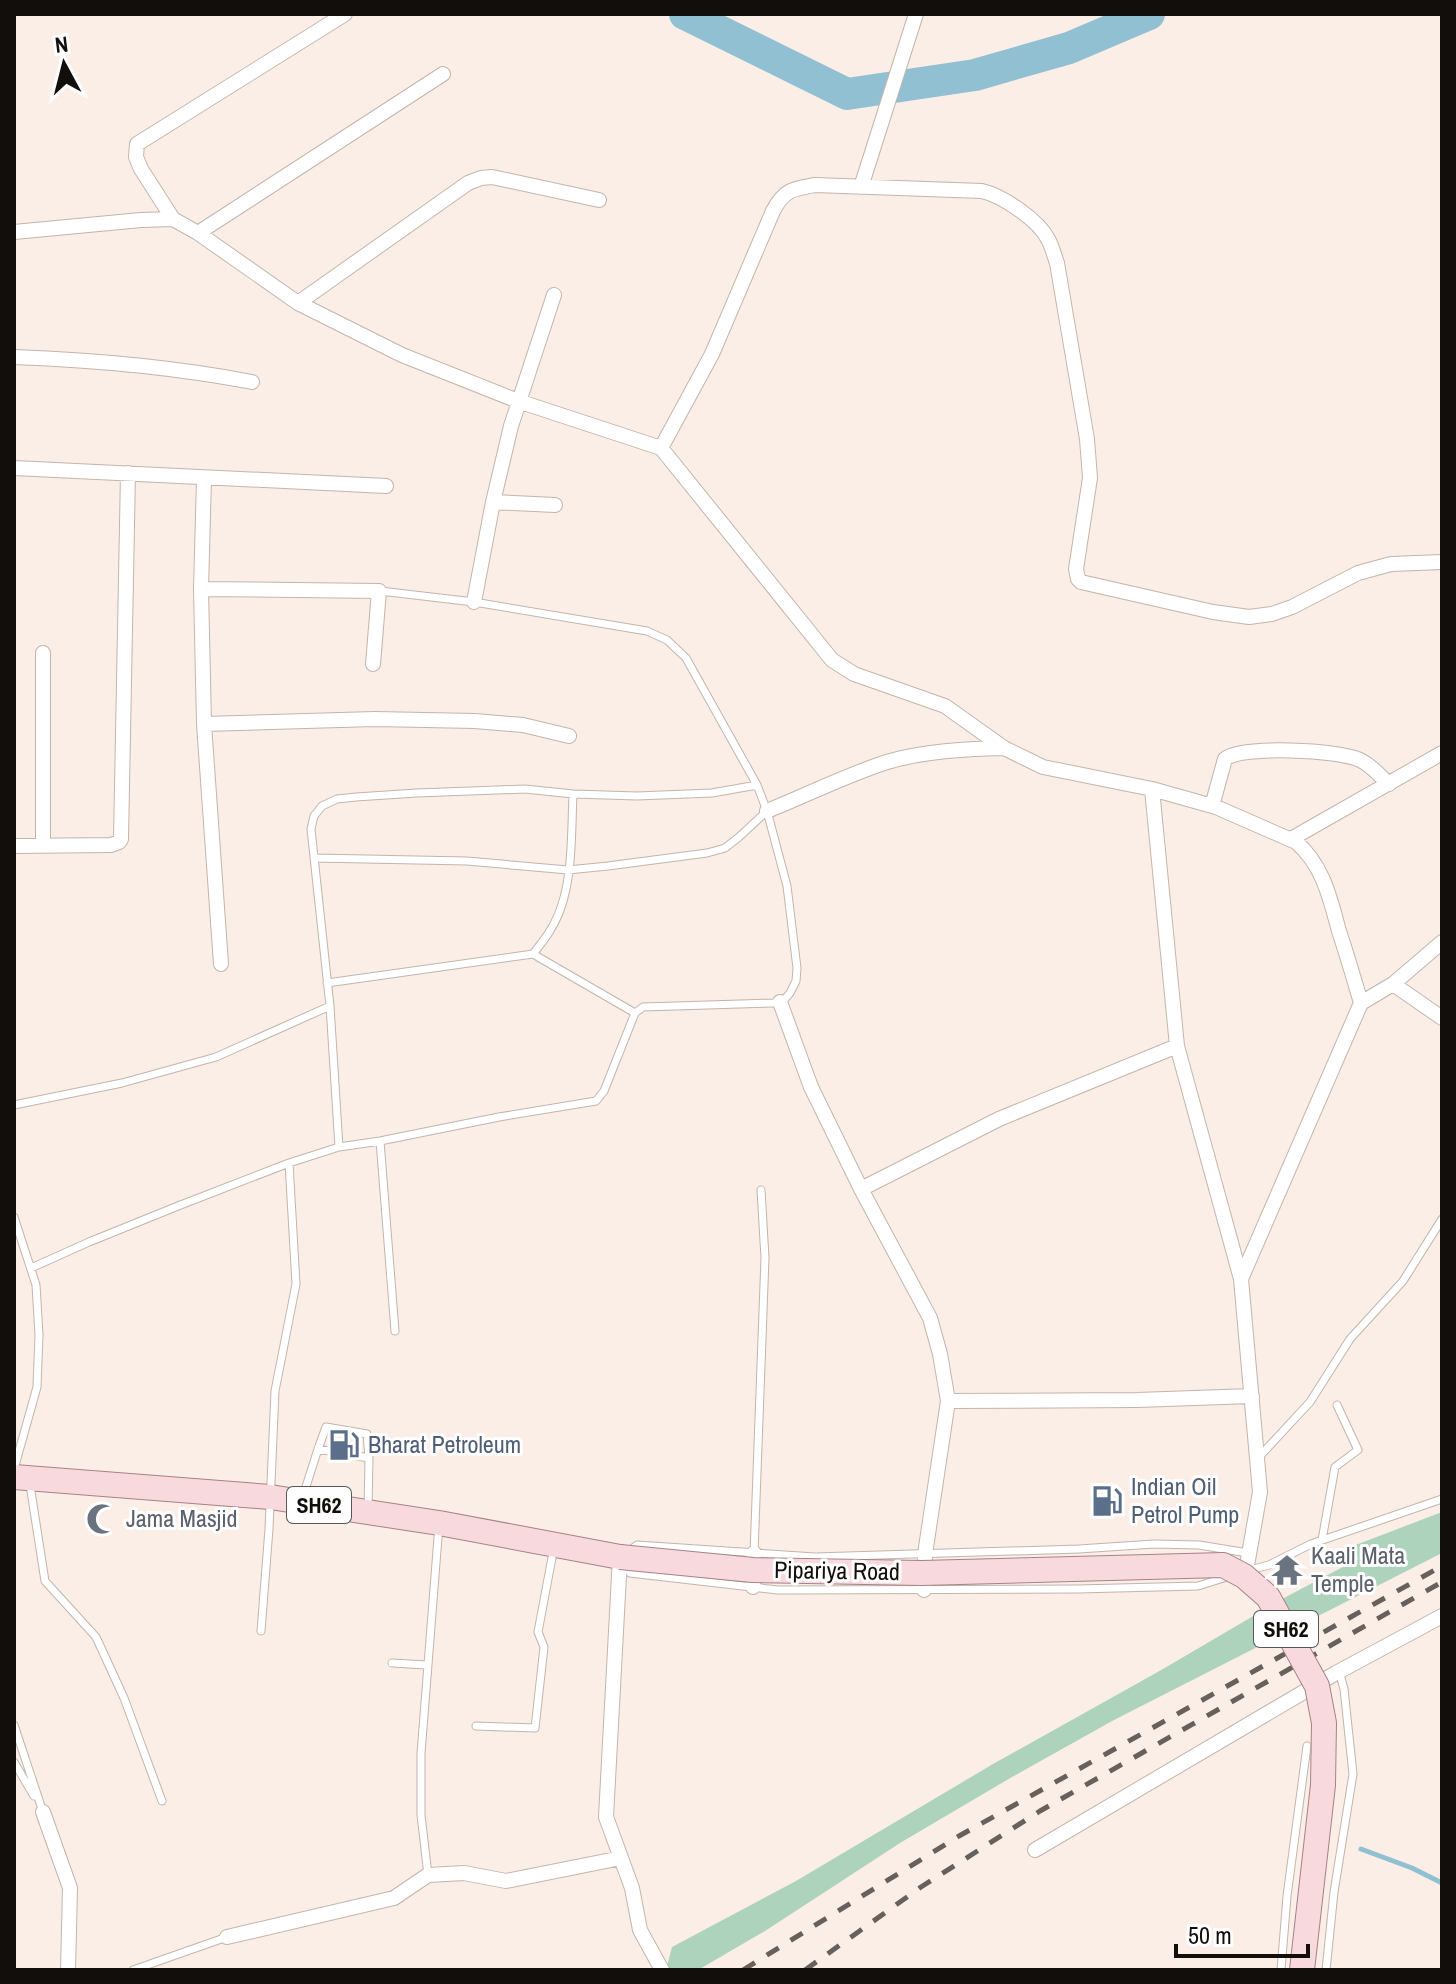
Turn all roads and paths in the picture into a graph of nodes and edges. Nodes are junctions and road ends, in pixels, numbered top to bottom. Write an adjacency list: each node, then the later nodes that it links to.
1 (345, 14): 6 (street)
2 (914, 19): 4 (street)
3 (443, 74): 8 (street)
4 (861, 187): 14 (street); 21 (street)
5 (599, 200): 10 (street)
6 (173, 219): 7 (street); 8 (street)
7 (14, 232)
8 (198, 233): 10 (street)
9 (554, 295): 13 (street)
10 (298, 303): 13 (street)
11 (14, 357): 12 (street)
12 (252, 382)
13 (518, 401): 14 (street); 19 (street)
14 (661, 448): 29 (street)
15 (14, 468): 16 (street)
16 (128, 473): 17 (street); 39 (street)
17 (204, 478): 18 (street); 22 (street)
18 (386, 486)
19 (493, 502): 20 (street); 24 (street)
20 (555, 505)
21 (1442, 562)
22 (201, 589): 23 (street); 27 (street)
23 (379, 591): 24 (lane); 26 (street)
24 (474, 602): 32 (lane)
25 (43, 653): 39 (street)
26 (373, 664)
27 (204, 724): 28 (street); 44 (street)
28 (569, 736)
29 (1004, 748): 33 (street); 36 (street)
30 (1442, 753): 31 (street)
31 (1389, 784): 35 (street); 37 (street)
32 (757, 785): 34 (lane); 36 (lane)
33 (1152, 789): 35 (street); 52 (street)
34 (573, 794): 40 (lane); 41 (lane)
35 (1212, 806): 37 (street)
36 (767, 811): 41 (lane); 47 (lane)
37 (1291, 839): 48 (street)
38 (14, 846): 39 (street)
39 (43, 846)
40 (315, 858): 41 (lane); 45 (lane)
41 (568, 870): 43 (lane)
42 (1442, 942): 46 (street)
43 (533, 954): 45 (lane); 50 (lane)
44 (221, 964)
45 (327, 983): 49 (lane)
46 (1393, 984): 48 (street); 51 (street)
47 (780, 1002): 50 (lane); 57 (street)
48 (1361, 1003): 62 (street)
49 (330, 1006): 53 (lane); 55 (lane)
50 (635, 1013): 54 (lane)
51 (1442, 1018)
52 (1177, 1046): 57 (street); 62 (street)
53 (14, 1105)
54 (380, 1141): 55 (lane); 63 (lane)
55 (339, 1147): 56 (lane)
56 (289, 1163): 61 (lane); 71 (lane)
57 (861, 1189): 65 (street)
58 (761, 1190): 78 (lane)
59 (14, 1217): 61 (lane)
60 (1442, 1219): 69 (lane)
61 (31, 1268): 70 (lane)
62 (1241, 1279): 64 (street)
63 (395, 1331)
64 (1252, 1396): 65 (street); 69 (street)
65 (948, 1401): 80 (street)
66 (1337, 1405): 76 (lane)
67 (318, 1449): 68 (lane); 68 (lane); 73 (lane)
68 (369, 1458): 74 (lane)
69 (1257, 1459): 79 (street)
70 (19, 1475): 71 (main road, Pipariya Road / SH62); 94 (lane)
71 (270, 1497): 73 (main road, Pipariya Road / SH62); 86 (lane)
72 (1442, 1499): 76 (lane)
73 (301, 1502): 74 (main road, Pipariya Road / SH62)
74 (368, 1512): 75 (main road, Pipariya Road / SH62)
75 (439, 1523): 77 (main road, Pipariya Road / SH62); 88 (lane)
76 (1322, 1540): 82 (lane)
77 (555, 1545): 81 (main road, Pipariya Road / SH62); 91 (lane)
78 (754, 1553): 80 (lane); 81 (lane); 83 (street)
79 (1248, 1553): 80 (lane); 82 (street)
80 (925, 1554): 84 (street)
81 (620, 1557): 83 (lane); 97 (street); 104 (main road, Pipariya Road / SH62, bridge)
82 (1246, 1571): 84 (lane)
83 (753, 1587): 84 (lane)
84 (924, 1590)
85 (1442, 1616): 89 (street)
86 (261, 1631)
87 (392, 1663): 88 (lane)
88 (427, 1665): 98 (lane)
89 (1339, 1671): 96 (street); 105 (lane)
90 (14, 1725): 95 (lane)
91 (476, 1726)
92 (1307, 1746): 103 (lane)
93 (14, 1762): 95 (lane)
94 (162, 1801)
95 (43, 1812): 100 (street)
96 (1035, 1850)
97 (621, 1858): 98 (street); 102 (street)
98 (428, 1875): 99 (street)
99 (227, 1937): 101 (lane)
100 (68, 1970)
101 (133, 1970)
102 (662, 1970)
103 (1281, 1970)
104 (1302, 1970)
105 (1326, 1970)

